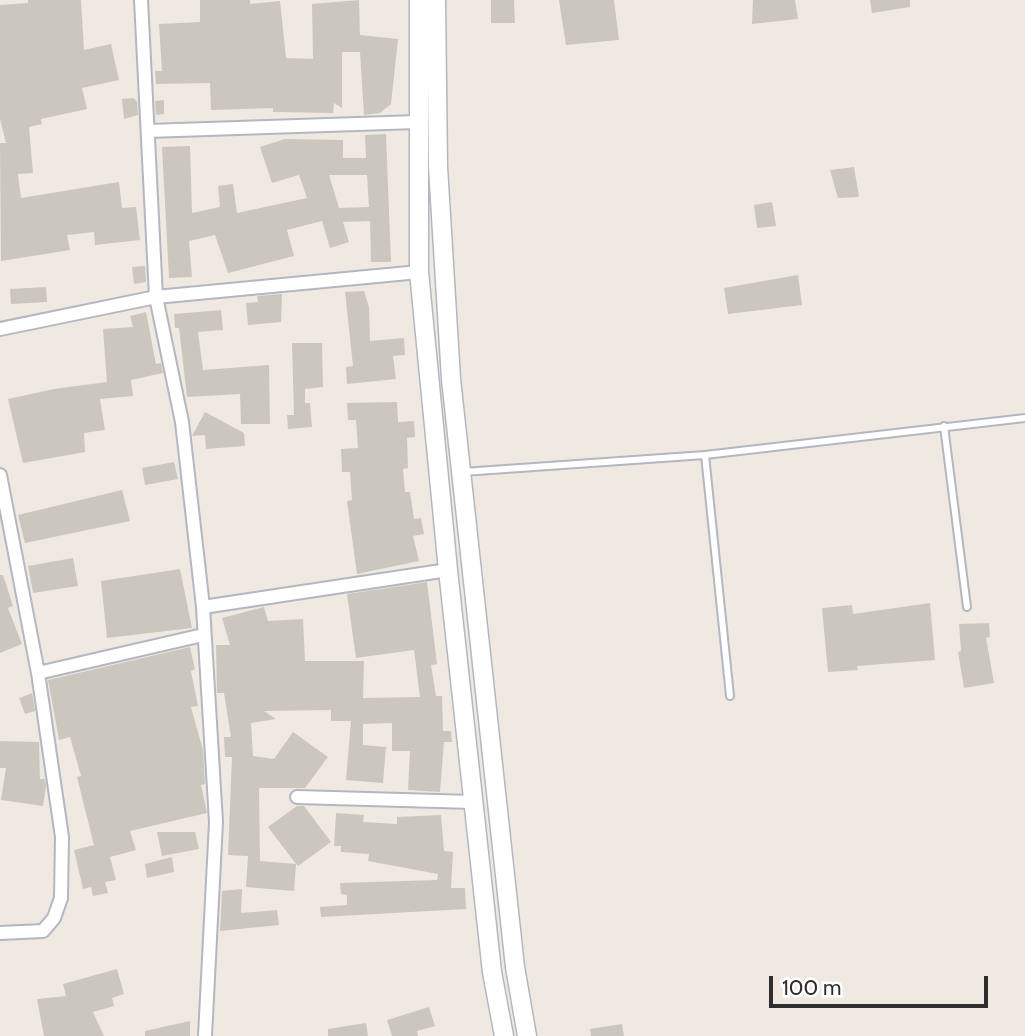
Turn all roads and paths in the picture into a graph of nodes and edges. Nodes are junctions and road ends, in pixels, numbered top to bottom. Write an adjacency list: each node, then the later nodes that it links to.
1 (141, 0): 5 (street)
2 (419, 0): 4 (main road)
3 (436, 0): 12 (main road)
4 (417, 122): 5 (street); 6 (main road)
5 (148, 131): 7 (street)
6 (419, 272): 7 (street); 14 (main road)
7 (156, 296): 8 (street); 15 (street)
8 (0, 329)
9 (1025, 418): 10 (lane)
10 (944, 426): 11 (lane); 16 (lane)
11 (705, 455): 12 (lane); 19 (lane)
12 (461, 472): 25 (main road)
13 (0, 475): 18 (street)
14 (448, 570): 15 (street); 21 (main road)
15 (203, 607): 17 (street)
16 (967, 607)
17 (203, 635): 18 (street); 23 (street)
18 (38, 673): 22 (street)
19 (730, 696)
20 (297, 797): 21 (street)
21 (473, 802): 24 (main road)
22 (0, 933)
23 (205, 1036)
24 (504, 1036)
25 (527, 1036)

